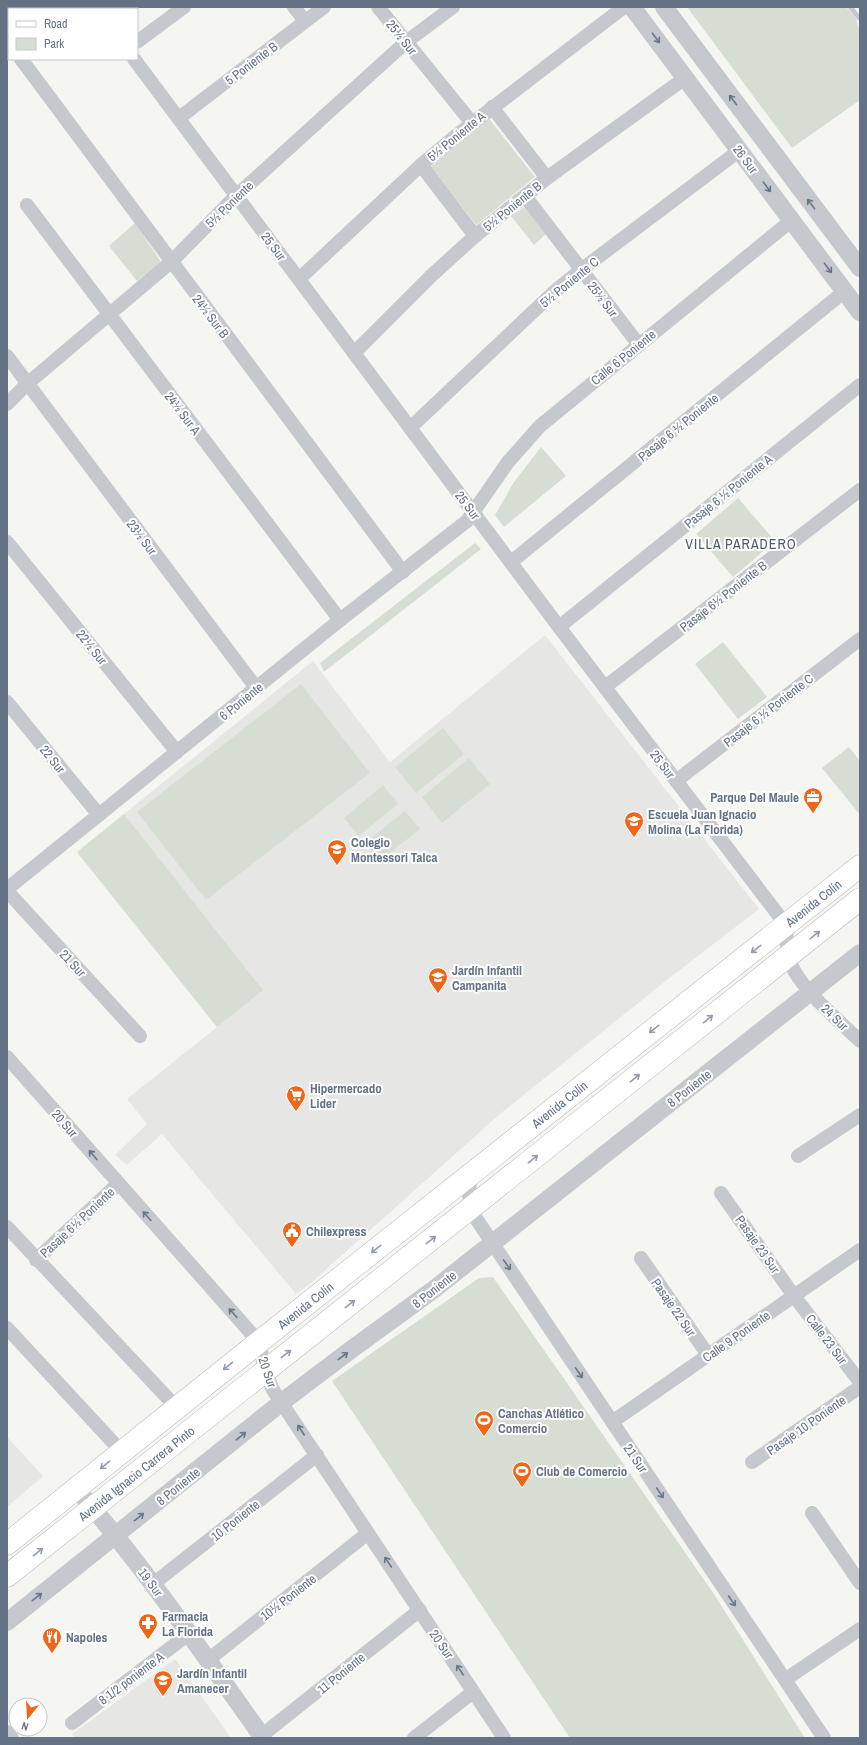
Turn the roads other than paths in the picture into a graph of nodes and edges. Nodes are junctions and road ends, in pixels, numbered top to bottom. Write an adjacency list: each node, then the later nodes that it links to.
1 (184, 7): 10 (street)
2 (294, 7): 9 (street)
3 (324, 7): 9 (street, 5 Poniente B)
4 (378, 7): 11 (street, 25½ Sur)
5 (453, 7): 11 (street, 5½ Poniente)
6 (624, 7): 15 (street, 5½ Poniente A)
7 (632, 7): 14 (street, 26 Sur, one-way to 14)
8 (664, 7): 25 (street, 26 Sur, one-way to 8)
9 (305, 21): 16 (street, 5 Poniente B)
10 (138, 41)
11 (406, 42): 17 (street, 25½ Sur); 21 (street, 5½ Poniente)
12 (22, 60): 27 (street, 24½ Sur B)
13 (135, 60): 16 (street, 25 Sur)
14 (685, 78): 18 (street, 26 Sur); 20 (street, 5½ Poniente B)
15 (492, 107): 17 (street, 5½ Poniente A); 20 (street)
16 (179, 118): 21 (street, 25 Sur)
17 (472, 123): 19 (street, 5½ Poniente A)
18 (740, 150): 24 (street, 26 Sur, one-way to 24); 29 (street, 5½ Poniente C)
19 (421, 165): 26 (street); 30 (street, 5½ Poniente A)
20 (547, 178): 22 (street, 5½ Poniente B)
21 (236, 196): 27 (street, 5½ Poniente); 30 (street, 25 Sur)
22 (525, 196): 26 (street, 5½ Poniente B); 29 (street, 25½ Sur)
23 (28, 205): 32 (street, 24½ Sur A)
24 (792, 220): 25 (street); 31 (street, 26 Sur, one-way to 31); 33 (street, Calle 6 Poniente)
25 (828, 226): 28 (street, 26 Sur)
26 (476, 236): 34 (street, 5½ Poniente B)
27 (171, 262): 32 (street, 5½ Poniente); 44 (street, 24½ Sur B)
28 (860, 268)
29 (581, 270): 33 (street, 25½ Sur); 39 (street, 5½ Poniente C)
30 (299, 279): 34 (street, 25 Sur)
31 (855, 302): 43 (street, Pasaje 6 ½ Poniente)
32 (109, 315): 36 (street, 5½ Poniente); 45 (street, 24½ Sur A)
33 (638, 345): 41 (street, Calle 6 Poniente)
34 (354, 353): 39 (street, 25 Sur)
35 (7, 356): 36 (street, 23½ Sur)
36 (27, 384): 38 (street, 5½ Poniente); 49 (street, 23½ Sur)
37 (860, 385): 46 (street, Pasaje 6 ½ Poniente A)
38 (7, 404)
39 (410, 428): 41 (street, 25 Sur)
40 (860, 490): 48 (street, Pasaje 6½ Poniente B)
41 (474, 513): 43 (street, 25 Sur); 44 (street, 6 Poniente)
42 (7, 542): 51 (street, 22½ Sur)
43 (511, 562): 46 (street, 25 Sur)
44 (403, 572): 45 (street, 6 Poniente)
45 (340, 620): 49 (street, 6 Poniente)
46 (559, 627): 48 (street, 25 Sur)
47 (860, 639): 52 (street, Pasaje 6 ½ Poniente C)
48 (605, 687): 52 (street, 25 Sur)
49 (257, 689): 51 (street, 6 Poniente)
50 (7, 702): 53 (street, 22 Sur)
51 (177, 752): 53 (street, 6 Poniente)
52 (676, 781): 57 (street, 25 Sur)
53 (99, 815): 55 (street, 6 Poniente)
54 (860, 866): 57 (main road, Avenida Colín)
55 (7, 890): 61 (street, 21 Sur)
56 (860, 899): 59 (main road, Avenida Colín, one-way to 56)
57 (786, 925): 59 (street); 66 (main road, Avenida Colín, one-way to 66)
58 (860, 953): 60 (street, 8 Poniente)
59 (788, 956): 60 (street, 24 Sur); 69 (main road, Avenida Colín, one-way to 59)
60 (810, 992): 62 (street, 24 Sur); 71 (street, 8 Poniente)
61 (140, 1036)
62 (860, 1041)
63 (7, 1057): 67 (street, 20 Sur, one-way to 63)
64 (860, 1115): 65 (street)
65 (798, 1156)
66 (473, 1172): 69 (street); 77 (main road, Avenida Colín, one-way to 77)
67 (118, 1184): 74 (street, Pasaje 6½ Poniente); 77 (street, 20 Sur, one-way to 67)
68 (722, 1193): 75 (street, Pasaje 23 Sur)
69 (470, 1209): 71 (street, 21 Sur); 79 (main road, Avenida Colín, one-way to 69)
70 (7, 1227): 74 (street)
71 (492, 1244): 82 (street, 8 Poniente, one-way to 71); 84 (street, 21 Sur, one-way to 84)
72 (860, 1250): 75 (street, Calle 9 Poniente)
73 (641, 1258): 78 (street, Pasaje 22 Sur)
74 (36, 1260): 83 (street)
75 (794, 1296): 78 (street, Calle 9 Poniente); 80 (street, Calle 23 Sur)
76 (7, 1328): 85 (street)
77 (259, 1342): 79 (street, 20 Sur); 83 (main road, Avenida Ignacio Carrera Pinto, one-way to 83)
78 (708, 1355): 84 (street, Calle 9 Poniente)
79 (265, 1371): 82 (street, 20 Sur); 89 (main road, Avenida Ignacio Carrera Pinto)
80 (860, 1382)
81 (860, 1387): 87 (street, Pasaje 10 Poniente)
82 (282, 1402): 86 (street, 20 Sur, one-way to 82); 92 (street, 8 Poniente, one-way to 82)
83 (177, 1408): 85 (main road, Avenida Ignacio Carrera Pinto)
84 (612, 1422): 102 (street, 21 Sur, one-way to 102)
85 (122, 1452): 88 (main road, Avenida Ignacio Carrera Pinto, one-way to 88)
86 (317, 1455): 91 (street, 20 Sur); 96 (street, 10 Poniente)
87 (752, 1462)
88 (76, 1488): 89 (street, 19 Sur); 93 (main road, Avenida Ignacio Carrera Pinto)
89 (93, 1508): 92 (street, 19 Sur); 94 (main road, Avenida Ignacio Carrera Pinto, one-way to 89)
90 (812, 1513): 95 (street)
91 (368, 1533): 97 (street, 20 Sur, one-way to 91); 101 (street, 10½ Poniente)
92 (116, 1535): 96 (street, 19 Sur); 98 (street, 8 Poniente, one-way to 92)
93 (7, 1544)
94 (7, 1576)
95 (860, 1583)
96 (153, 1584): 100 (street, 19 Sur)
97 (420, 1610): 103 (street, 20 Sur, one-way to 97); 106 (street, 11 Poniente)
98 (7, 1622)
99 (860, 1629): 102 (street)
100 (190, 1633): 101 (street, 19 Sur); 104 (street, 8 1/2 poniente A)
101 (208, 1660): 106 (street, 19 Sur)
102 (786, 1679): 110 (street, 21 Sur)
103 (474, 1692): 108 (street); 109 (street, 20 Sur)
104 (72, 1723)
105 (7, 1732): 107 (street)
106 (262, 1737)
107 (12, 1738)
108 (414, 1738)
109 (504, 1738)
110 (824, 1738)

